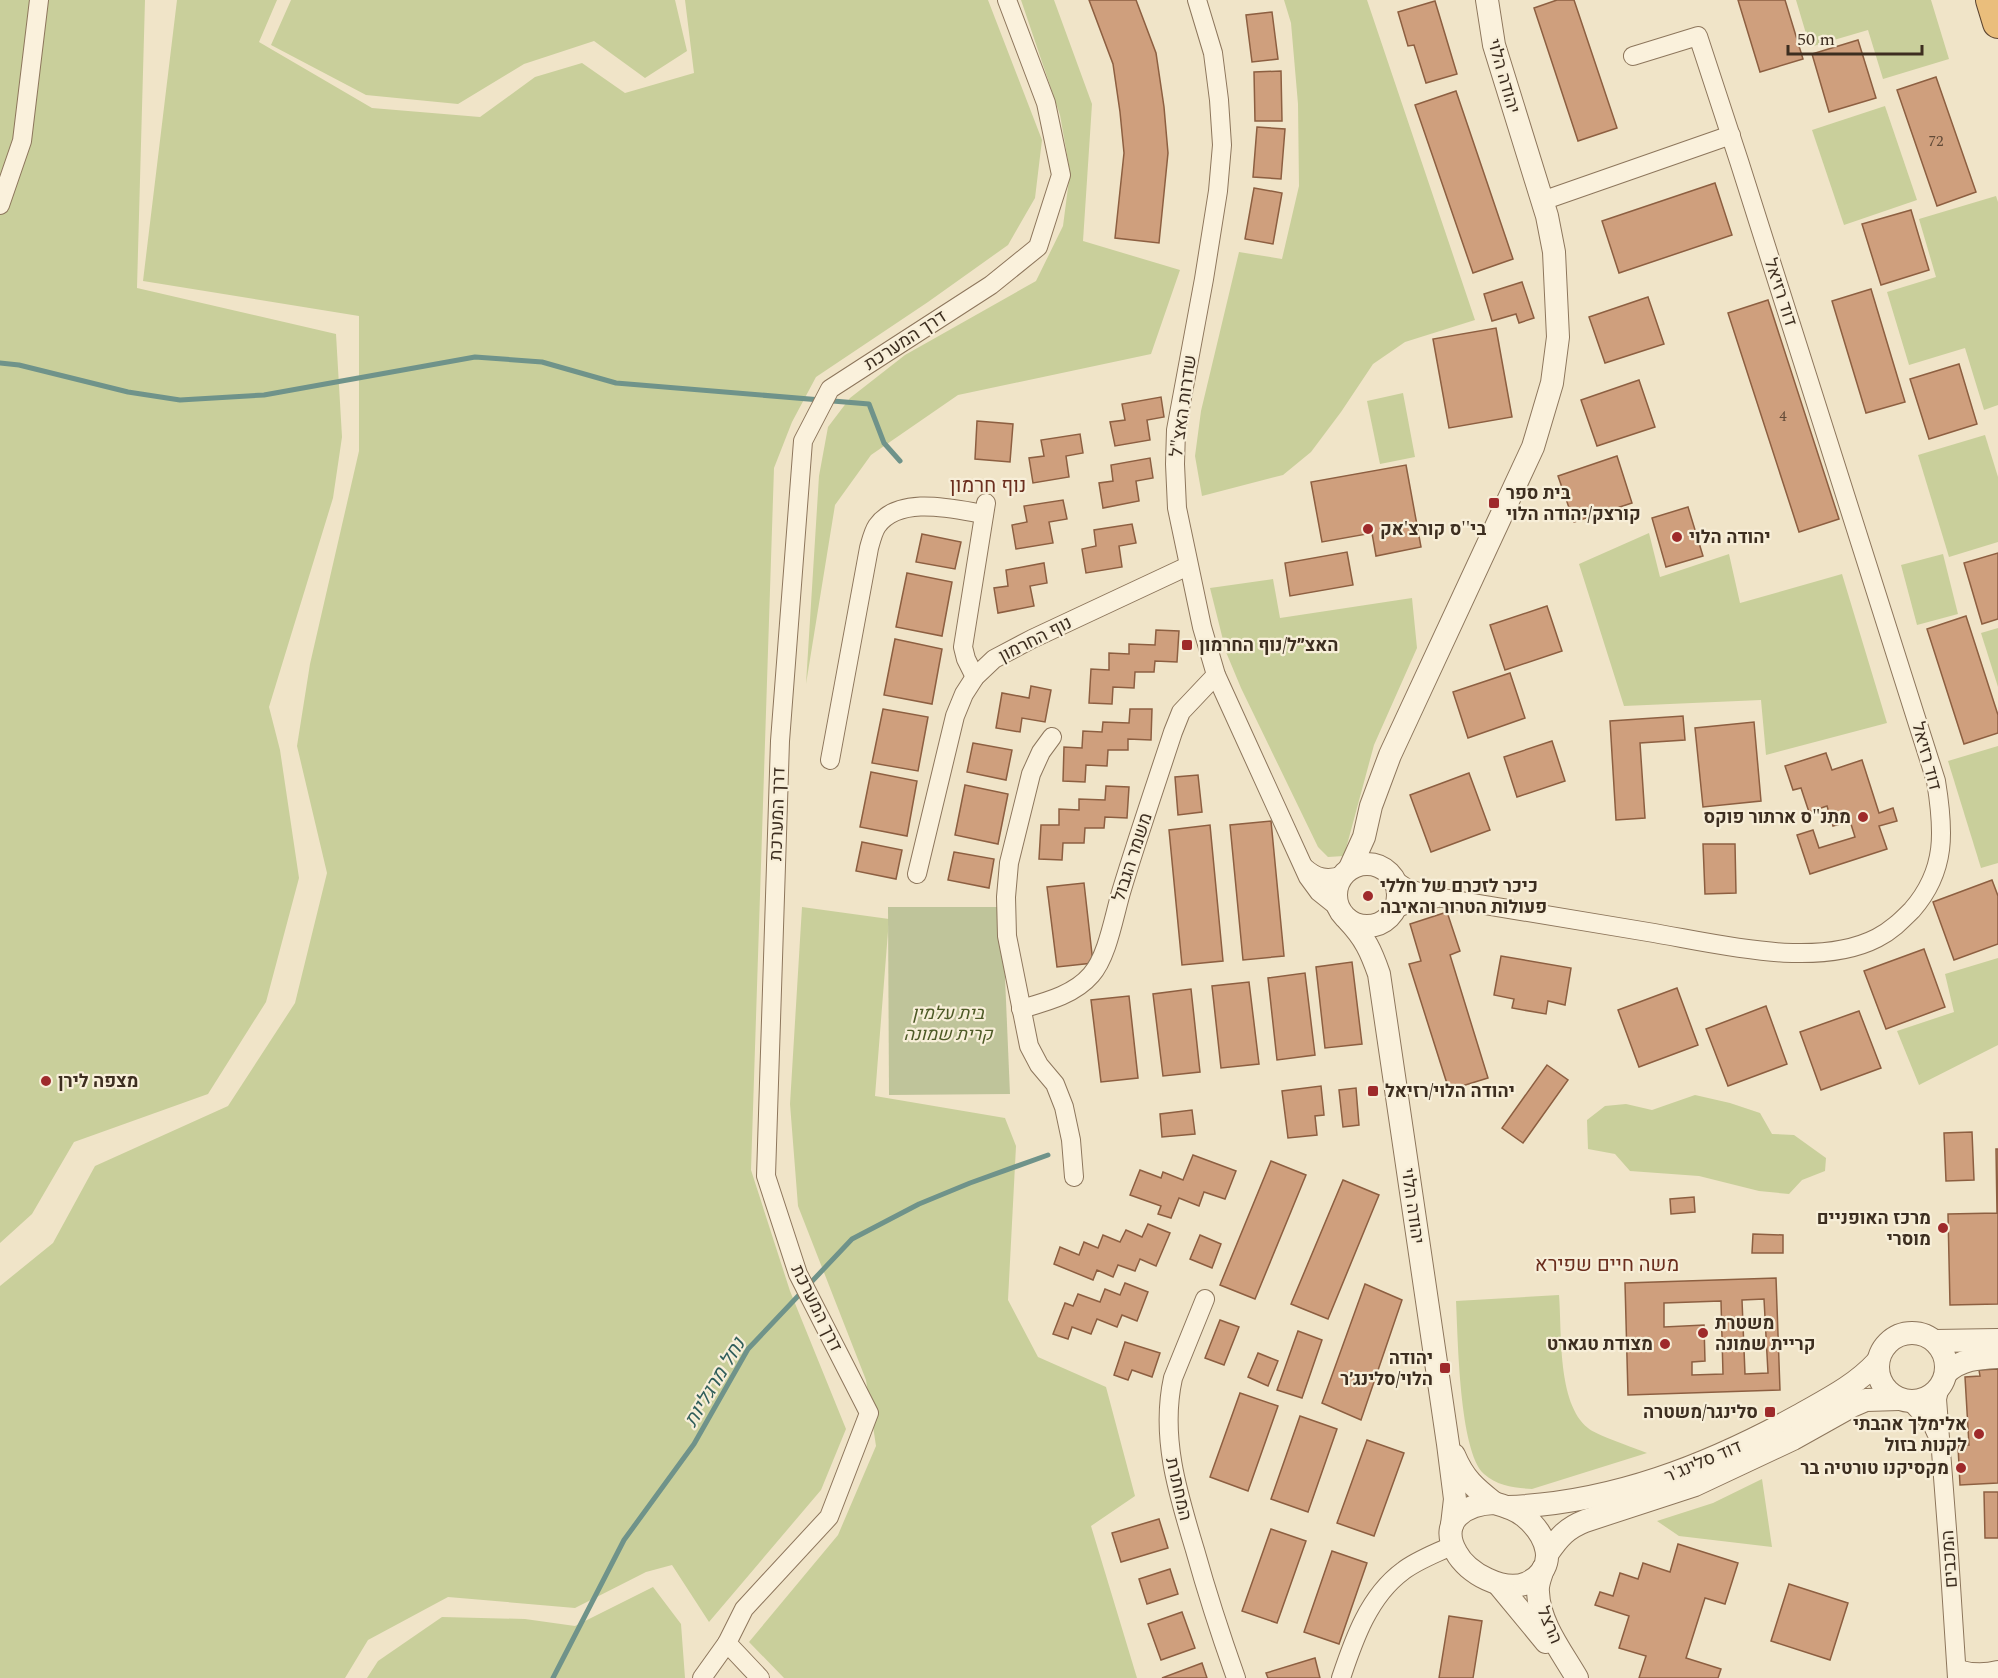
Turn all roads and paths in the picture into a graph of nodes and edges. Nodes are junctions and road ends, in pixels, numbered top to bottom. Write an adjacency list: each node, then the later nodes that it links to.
1 (39, 0): 10 (street)
2 (1007, 0): 40 (street, דרך המערכת)
3 (1197, 0): 11 (street, שדרות האצ"ל)
4 (1487, 0): 9 (street, יהודה הלוי)
5 (1991, 0): 6 (highway)
6 (1998, 23)
7 (1633, 56): 8 (street, דוד רזיאל)
8 (1731, 135): 9 (street); 21 (street, דוד רזיאל)
9 (1542, 201): 16 (street, יהודה הלוי)
10 (0, 205)
11 (1188, 566): 12 (street, שדרות האצ"ל); 13 (street, נוף החרמון)
12 (1216, 675): 17 (street, שדרות האצ"ל); 25 (street, משמר הגבול)
13 (975, 677): 15 (street); 19 (street, נוף החרמון)
14 (1052, 737): 25 (street)
15 (830, 760)
16 (1376, 794): 18 (street, יהודה הלוי); 20 (street, יהודה הלוי)
17 (1302, 865): 18 (street); 22 (street, שדרות האצ"ל)
18 (1347, 872): 20 (street); 22 (street)
19 (917, 874)
20 (1391, 876): 21 (street, דוד רזיאל); 23 (street)
21 (1442, 898): 23 (street, דוד רזיאל)
22 (1344, 914): 23 (street); 24 (street, יהודה הלוי)
23 (1390, 914): 24 (street, יהודה הלוי)
24 (1378, 974): 34 (street, יהודה הלוי)
25 (1021, 1009): 26 (street)
26 (1074, 1177)
27 (1205, 1299): 45 (street, המחתרת)
28 (1998, 1340): 29 (street)
29 (1935, 1341): 31 (street); 32 (street)
30 (1998, 1357): 32 (street)
31 (1877, 1362): 33 (street); 36 (street, דוד סלינג'ר)
32 (1943, 1379): 33 (street); 35 (street, המכבים)
33 (1905, 1400): 35 (street, המכבים); 38 (street, דוד סלינג'ר)
34 (1447, 1437): 36 (street, יהודה הלוי); 37 (street, יהודה הלוי)
35 (1940, 1440): 42 (street, המכבים)
36 (1501, 1505): 37 (street); 38 (street)
37 (1453, 1535): 39 (street); 46 (street)
38 (1545, 1561): 39 (street); 47 (street, הרצל)
39 (1499, 1585): 47 (street, הרצל)
40 (727, 1643): 43 (street, דרך המערכת); 44 (street)
41 (1998, 1670): 42 (street)
42 (1957, 1673)
43 (702, 1678)
44 (760, 1678)
45 (1236, 1678)
46 (1341, 1678)
47 (1575, 1678)

